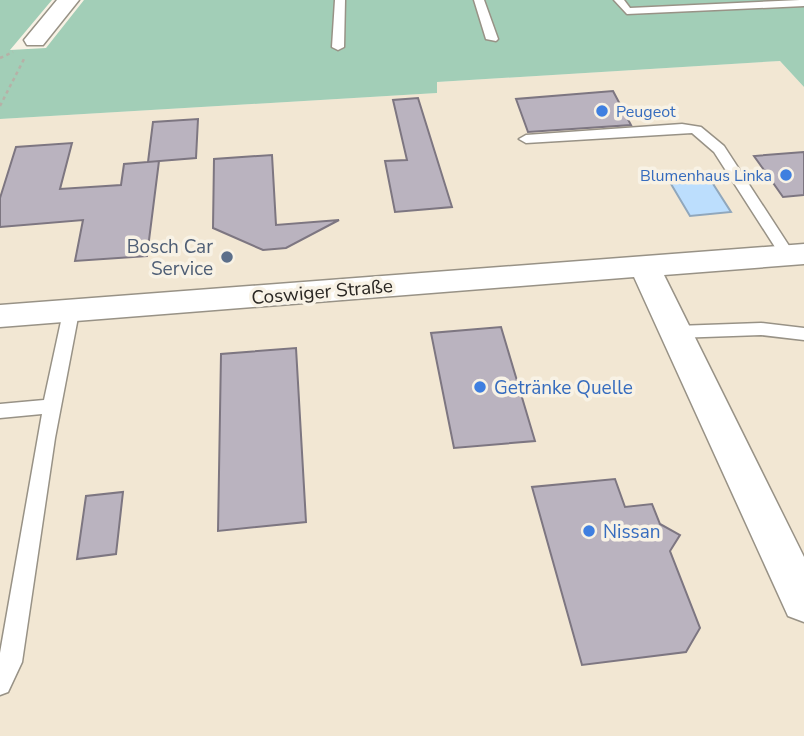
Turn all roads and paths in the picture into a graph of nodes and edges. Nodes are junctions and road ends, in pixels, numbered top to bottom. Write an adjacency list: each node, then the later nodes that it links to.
1 (68, 0): 7 (street)
2 (340, 0): 8 (lane)
3 (479, 0): 6 (lane)
4 (619, 0): 5 (lane)
5 (804, 3)
6 (492, 38)
7 (35, 40): 9 (path)
8 (338, 47)
9 (0, 106)
10 (526, 139): 11 (lane)
11 (795, 254): 12 (street, Coswiger Straße)
12 (644, 266): 13 (street, Coswiger Straße); 15 (street)
13 (71, 312): 14 (street, Coswiger Straße); 17 (lane)
14 (0, 316)
15 (676, 332): 16 (lane); 19 (street)
16 (804, 334)
17 (53, 406): 18 (lane); 20 (lane)
18 (0, 411)
19 (804, 602)
20 (0, 684)

